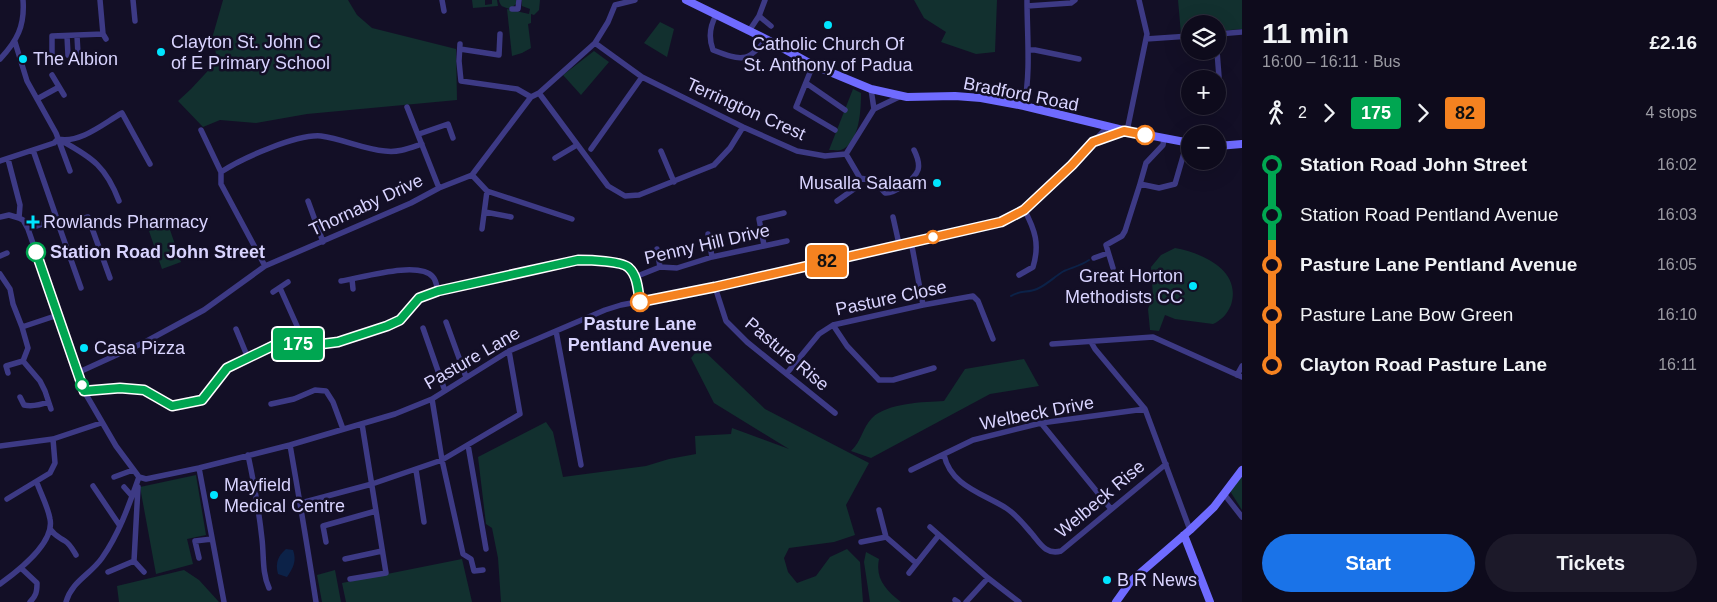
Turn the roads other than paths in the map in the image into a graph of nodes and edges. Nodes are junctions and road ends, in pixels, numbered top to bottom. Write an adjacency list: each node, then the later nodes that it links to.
1 (23, 0): 28 (street)
2 (100, 0): 24 (street)
3 (133, 0): 17 (street)
4 (442, 0): 14 (street)
5 (519, 0): 13 (street)
6 (635, 0): 11 (street)
7 (765, 0): 16 (street)
8 (1075, 0): 12 (street)
9 (1139, 0): 27 (street)
10 (688, 1): 15 (street, Bradford Road)
11 (614, 3): 29 (street)
12 (1027, 3): 30 (street)
13 (518, 9)
14 (444, 11)
15 (716, 14): 19 (street, Bradford Road); 26 (street)
16 (759, 16): 18 (street); 19 (street)
17 (135, 22)
18 (771, 26)
19 (749, 31): 26 (street, Bradford Road)
20 (1242, 32): 21 (street)
21 (1226, 33)
22 (500, 34): 45 (street)
23 (67, 36): 24 (street); 32 (street); 35 (street)
24 (77, 36): 31 (street)
25 (1181, 37): 27 (street)
26 (766, 39): 36 (street, Bradford Road)
27 (1146, 39): 55 (street)
28 (15, 42): 33 (street); 46 (street)
29 (595, 43): 38 (street, Terrington Crest); 42 (street)
30 (1028, 50): 34 (street); 47 (street)
31 (78, 54)
32 (68, 55)
33 (0, 59)
34 (1079, 59)
35 (52, 64)
36 (814, 65): 39 (street); 41 (street, Bradford Road)
37 (52, 75): 40 (street)
38 (642, 77): 51 (street, Terrington Crest); 66 (street)
39 (806, 83): 50 (street); 54 (street)
40 (59, 87): 43 (street); 46 (street)
41 (871, 89): 44 (street, Bradford Road); 49 (street)
42 (539, 93): 45 (street); 65 (street)
43 (64, 95)
44 (902, 96): 47 (street, Bradford Road); 49 (street)
45 (531, 98): 78 (street)
46 (37, 99): 58 (street)
47 (1024, 106): 52 (street, Bradford Road)
48 (407, 107): 56 (street)
49 (874, 109): 70 (street)
50 (845, 110)
51 (743, 127): 70 (street, Terrington Crest); 80 (street)
52 (1107, 127): 55 (street, Bradford Road); 60 (street, Pasture Lane)
53 (201, 130): 77 (street)
54 (835, 130)
55 (1125, 131): 59 (street, Bradford Road); 60 (street, Pasture Lane)
56 (419, 134): 57 (street); 62 (street)
57 (453, 138)
58 (58, 139): 67 (street); 75 (street); 76 (street); 84 (street)
59 (1164, 139): 61 (street, Bradford Road); 81 (street)
60 (1093, 142): 87 (street, Pasture Lane)
61 (1181, 142)
62 (422, 144): 77 (street); 82 (street)
63 (1242, 144): 64 (street)
64 (1226, 145)
65 (577, 146): 71 (street); 80 (street)
66 (591, 149)
67 (32, 150): 72 (street); 94 (street)
68 (914, 150): 79 (street)
69 (661, 151): 80 (street)
70 (846, 154): 79 (street)
71 (555, 158)
72 (8, 159): 73 (street); 92 (street)
73 (0, 161)
74 (1181, 163): 81 (street)
75 (150, 164)
76 (70, 171)
77 (221, 172): 111 (street)
78 (472, 175): 82 (street, Thornaby Drive); 83 (street)
79 (860, 178): 86 (street)
80 (674, 182)
81 (1140, 184): 107 (street)
82 (439, 188): 102 (street, Thornaby Drive)
83 (487, 191): 88 (street); 95 (street)
84 (119, 200)
85 (308, 201): 102 (street)
86 (837, 201)
87 (1024, 210): 101 (street, Pasture Lane); 115 (street)
88 (485, 212): 93 (street); 98 (street)
89 (784, 213): 104 (street)
90 (0, 217): 92 (street)
91 (893, 217): 103 (street)
92 (19, 218): 97 (street)
93 (511, 218)
94 (56, 219): 96 (street); 97 (street)
95 (572, 219)
96 (59, 226): 117 (street); 122 (street)
97 (28, 228): 129 (street)
98 (482, 229)
99 (708, 234): 109 (street)
100 (787, 241): 104 (street, Penny Hill Drive)
101 (911, 241): 103 (street, Pasture Lane); 128 (street)
102 (323, 242): 111 (street, Thornaby Drive)
103 (899, 244): 121 (street, Pasture Lane)
104 (764, 246): 109 (street, Penny Hill Drive)
105 (657, 249): 112 (street)
106 (7, 253): 108 (street)
107 (1108, 253): 110 (street); 113 (street)
108 (0, 256)
109 (712, 257): 112 (street, Penny Hill Drive)
110 (1094, 258)
111 (265, 266): 146 (street, Thornaby Drive)
112 (660, 267): 116 (street, Penny Hill Drive)
113 (1113, 268)
114 (0, 274): 132 (street)
115 (1019, 275)
116 (635, 277): 125 (street); 127 (street)
117 (110, 278)
118 (352, 279): 119 (street); 124 (street); 125 (street)
119 (341, 281)
120 (288, 282): 123 (street)
121 (715, 287): 127 (street, Pasture Lane); 147 (street, Pasture Rise)
122 (82, 288)
123 (280, 288): 126 (street); 139 (street)
124 (354, 290)
125 (438, 291): 139 (street)
126 (273, 292)
127 (640, 302): 135 (street, Pasture Lane)
128 (923, 304): 131 (street, Pasture Close); 136 (street, Pasture Close)
129 (58, 315): 132 (street); 146 (street)
130 (446, 322): 149 (street)
131 (833, 325): 144 (street); 147 (street, Pasture Close)
132 (22, 328): 142 (street)
133 (424, 328): 151 (street)
134 (236, 329): 141 (street)
135 (556, 331): 140 (street, Pasture Lane); 171 (street)
136 (993, 339)
137 (1091, 342): 138 (street); 148 (street); 157 (street)
138 (1052, 344)
139 (306, 346): 141 (street)
140 (509, 351): 149 (street, Pasture Lane); 165 (street)
141 (248, 358): 150 (street)
142 (23, 361): 145 (street); 154 (street)
143 (1242, 366): 148 (street)
144 (934, 368)
145 (8, 373)
146 (77, 373): 150 (street)
147 (787, 373): 158 (street, Pasture Rise)
148 (1240, 376)
149 (466, 377): 151 (street, Pasture Lane)
150 (84, 391): 159 (street)
151 (444, 391): 153 (street, Pasture Lane)
152 (20, 398): 154 (street)
153 (432, 399): 160 (street, Pasture Lane); 169 (street)
154 (48, 402): 156 (street)
155 (271, 404): 162 (street)
156 (51, 409)
157 (1145, 409): 161 (street, Welbeck Drive); 170 (street)
158 (835, 413)
159 (101, 423): 163 (street); 173 (street)
160 (362, 424): 162 (street, Pasture Lane); 180 (street)
161 (1041, 424): 167 (street, Welbeck Drive); 187 (street)
162 (343, 429): 164 (street, Pasture Lane)
163 (53, 439): 166 (street); 179 (street)
164 (290, 445): 168 (street, Pasture Lane); 186 (street)
165 (468, 445): 169 (street); 201 (street)
166 (0, 446)
167 (944, 455): 175 (street, Welbeck Drive); 187 (street, Welbeck Rise)
168 (248, 456): 172 (street, Pasture Lane); 216 (street)
169 (442, 460): 174 (street); 209 (street)
170 (1166, 464): 187 (street, Welbeck Rise); 195 (street)
171 (581, 465)
172 (199, 468): 178 (street, Pasture Lane); 198 (street)
173 (133, 470): 177 (street); 178 (street)
174 (416, 470): 180 (street); 191 (street)
175 (911, 470)
176 (1242, 470): 183 (street)
177 (114, 477)
178 (139, 477): 184 (street); 206 (street)
179 (37, 482): 185 (street); 194 (street)
180 (372, 484): 186 (street); 189 (street)
181 (93, 486): 192 (street)
182 (124, 487): 184 (street)
183 (1224, 494): 190 (street); 195 (street)
184 (132, 496): 192 (street)
185 (8, 499)
186 (301, 503): 220 (street)
187 (1111, 509)
188 (879, 510): 197 (street)
189 (376, 511): 199 (street); 202 (street)
190 (1242, 518)
191 (424, 522)
192 (120, 526): 218 (street)
193 (930, 527): 196 (street)
194 (51, 530): 203 (street); 208 (street)
195 (1187, 533): 223 (street); 224 (street)
196 (939, 535): 207 (street); 213 (street)
197 (886, 537): 200 (street); 207 (street)
198 (212, 539): 204 (street); 219 (street)
199 (326, 542)
200 (861, 542)
201 (486, 549)
202 (382, 551): 205 (street); 214 (street)
203 (76, 555)
204 (198, 558)
205 (345, 559)
206 (134, 561): 210 (street); 211 (street)
207 (916, 562): 212 (street)
208 (22, 568): 215 (street); 217 (street)
209 (483, 570)
210 (108, 572)
211 (144, 572)
212 (909, 573)
213 (988, 578): 221 (street); 222 (street)
214 (350, 579)
215 (0, 583)
216 (269, 588)
217 (30, 602)
218 (66, 602)
219 (224, 602)
220 (316, 602)
221 (966, 602)
222 (1019, 602)
223 (1116, 602)
224 (1210, 602)

